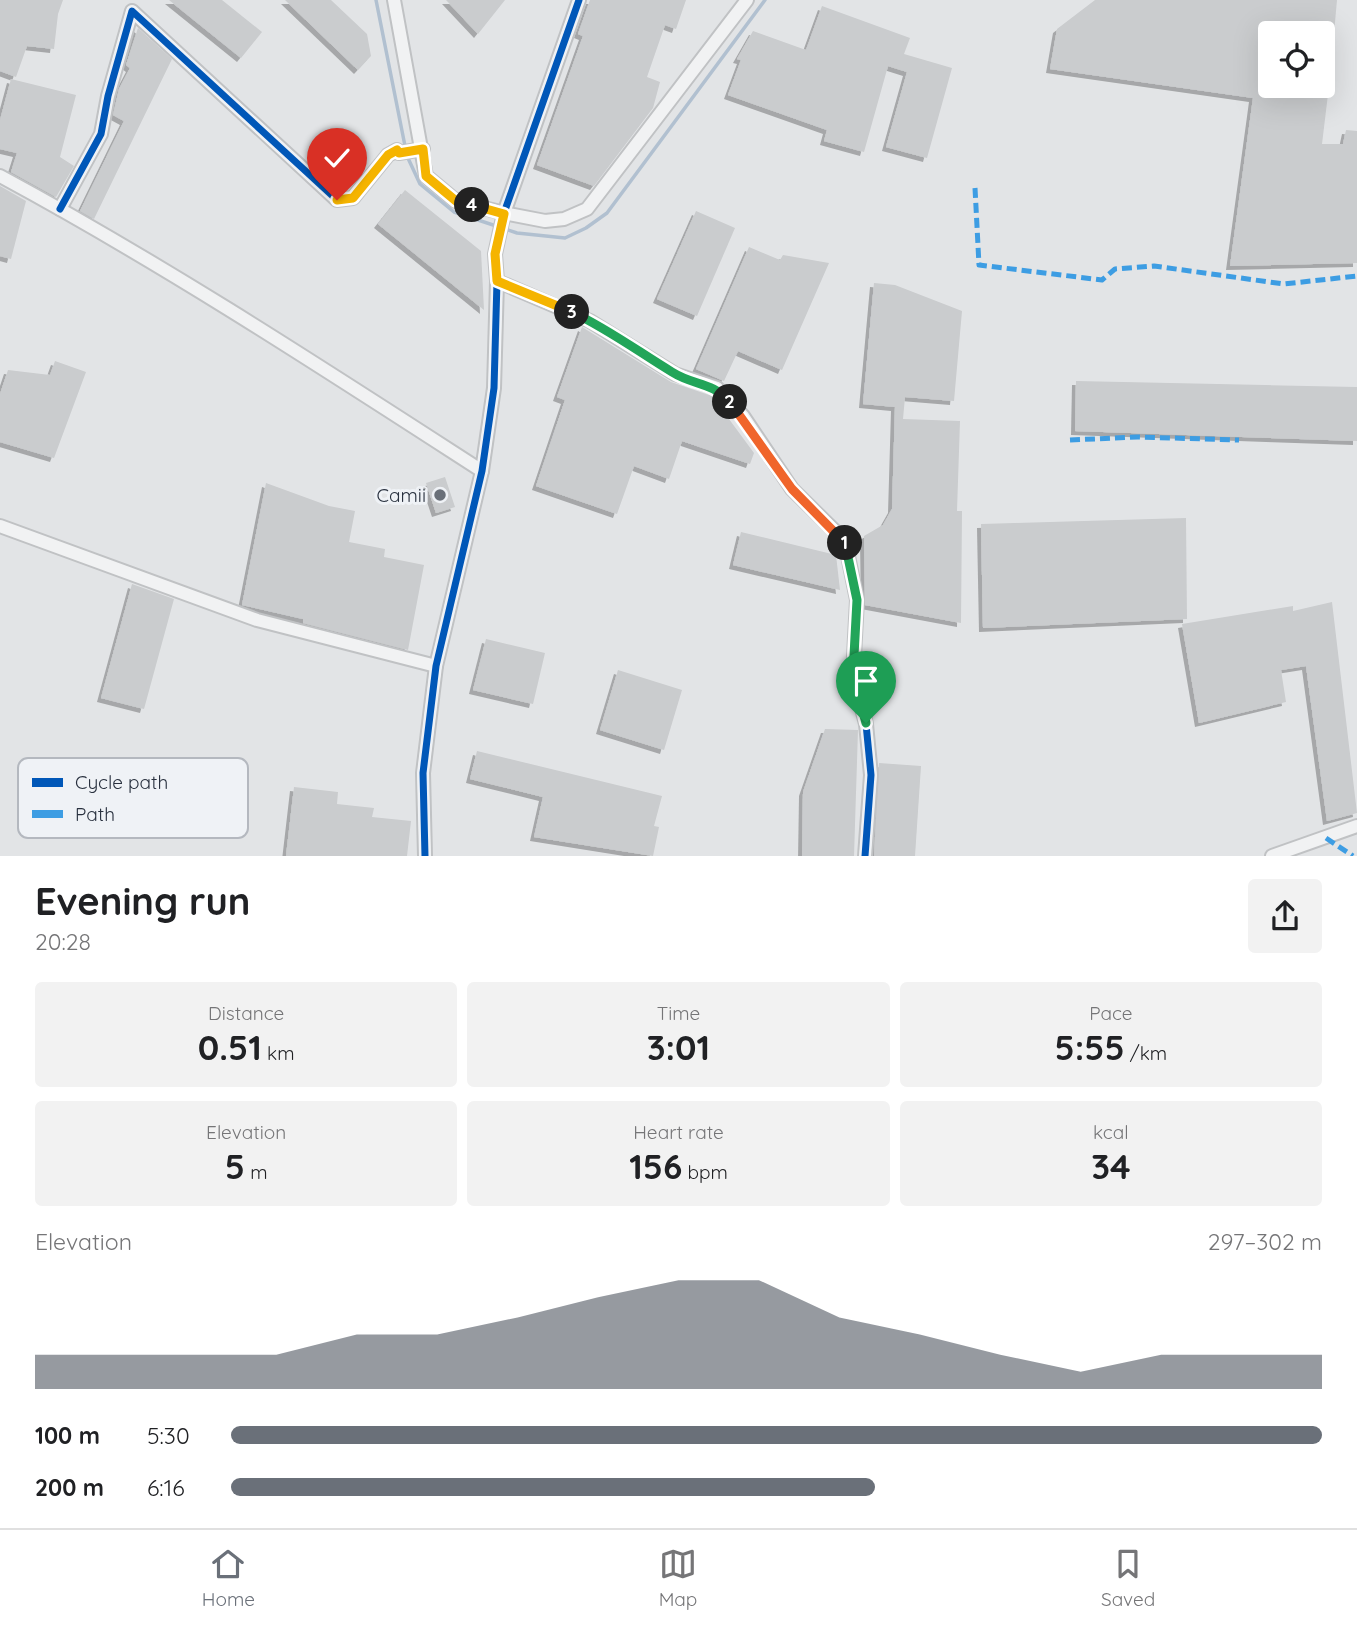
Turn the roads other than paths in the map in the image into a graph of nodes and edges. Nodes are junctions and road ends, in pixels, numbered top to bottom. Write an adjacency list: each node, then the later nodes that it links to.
1 (394, 0): 4 (street)
2 (579, 0): 7 (street)
3 (747, 0): 7 (street)
4 (418, 149): 6 (street); 7 (street)
5 (0, 176): 6 (street)
6 (60, 209): 9 (street)
7 (504, 217): 8 (street)
8 (497, 281): 9 (street); 14 (street)
9 (482, 471): 11 (street)
10 (0, 526): 11 (street)
11 (436, 666): 13 (street)
12 (1357, 826): 15 (street)
13 (425, 856)
14 (864, 856)
15 (1272, 856)

